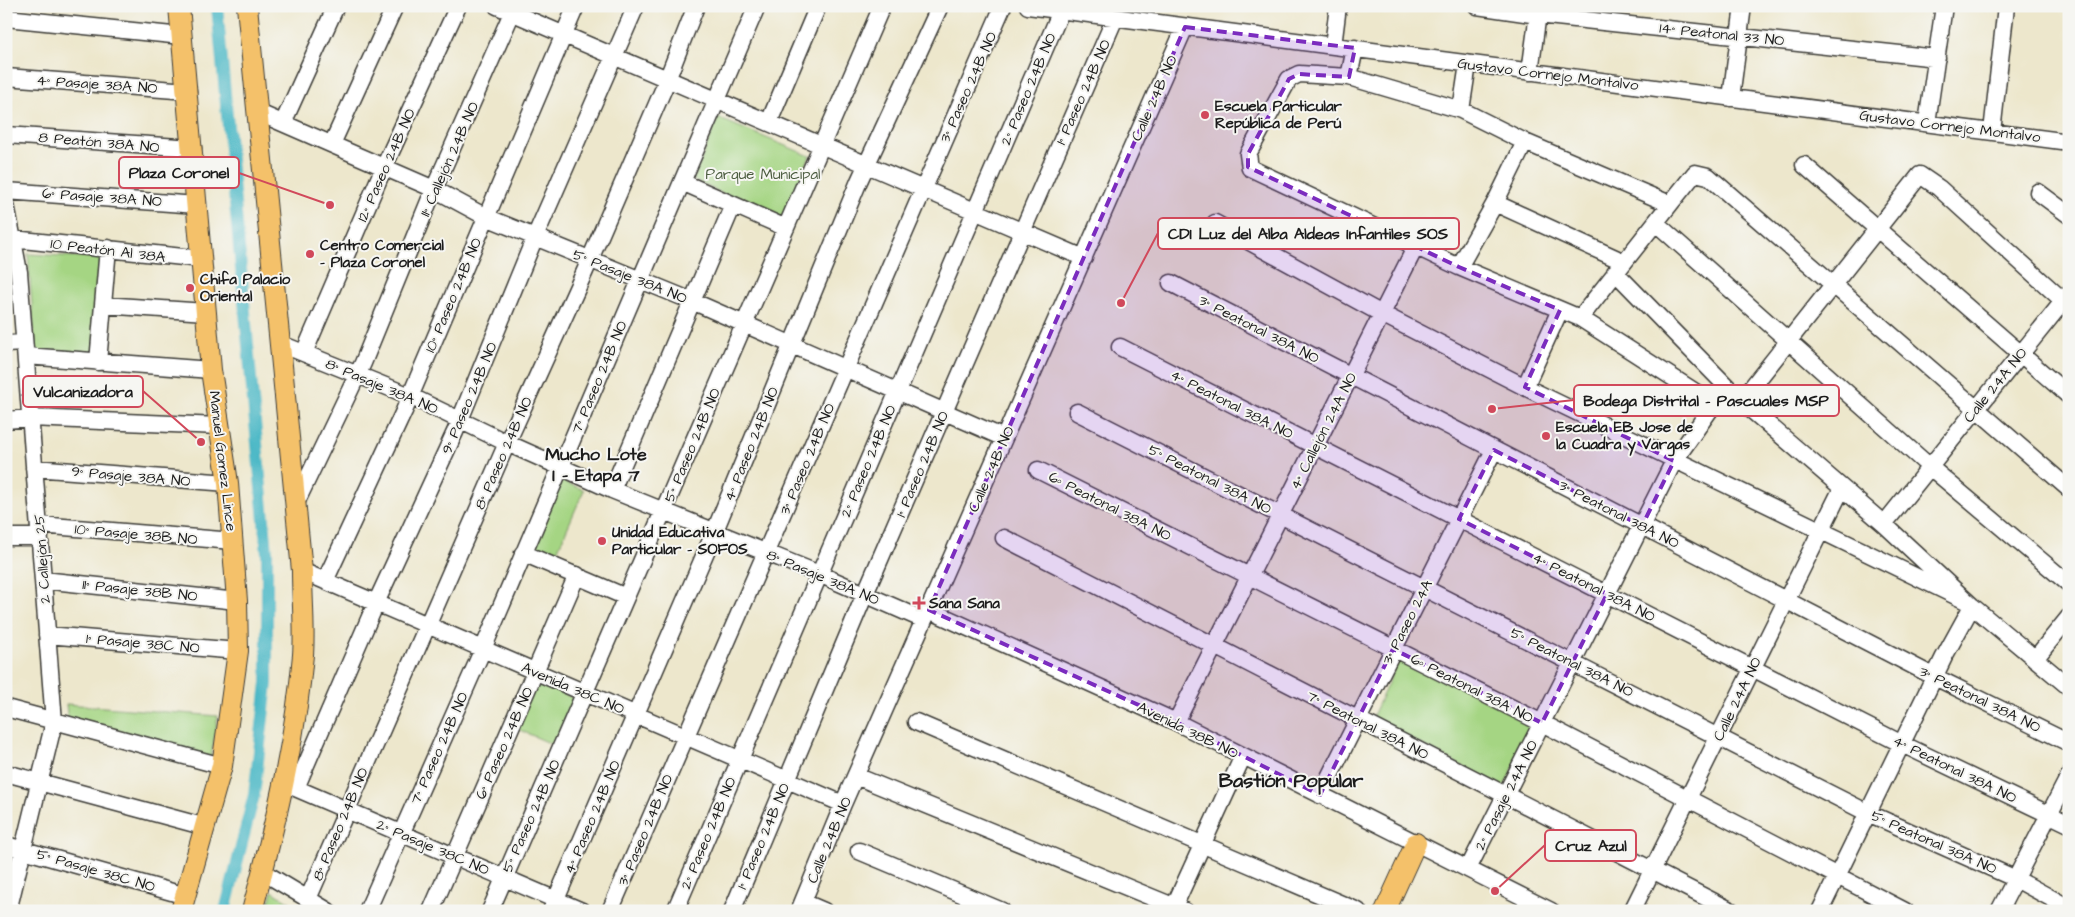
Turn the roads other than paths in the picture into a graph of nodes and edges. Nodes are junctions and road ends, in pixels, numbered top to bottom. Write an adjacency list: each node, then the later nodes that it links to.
1 (179, 6): 29 (main road, Manuel Gomez Lince)
2 (247, 6): 44 (main road)
3 (336, 6): 46 (street)
4 (395, 6): 52 (street)
5 (458, 6): 57 (street, 12° Paseo 24B NO)
6 (497, 6): 21 (street)
7 (576, 6): 28 (street, 10° Paseo 24B NO)
8 (636, 6): 33 (street, 9° Paseo 24B NO)
9 (696, 6): 38 (street, 8° Paseo 24B NO)
10 (757, 6): 42 (street, 7° Paseo 24B NO)
11 (818, 6): 45 (street)
12 (882, 6): 53 (street, 5° Paseo 24B NO)
13 (940, 6): 55 (street, 4° Paseo 24B NO)
14 (1003, 6): 60 (street, 3° Paseo 24B NO)
15 (1028, 6): 22 (street, Gustavo Cornejo Montalvo)
16 (1338, 6): 31 (street)
17 (1477, 6): 23 (street, 14° Peatonal 33 NO)
18 (1742, 6): 30 (street)
19 (1944, 6): 34 (street)
20 (2006, 6): 48 (street)
21 (514, 10): 28 (street); 59 (street, 11° Callejón 24B NO)
22 (1061, 11): 26 (street, Gustavo Cornejo Montalvo); 68 (street, 2° Paseo 24B NO)
23 (1538, 11): 30 (street, 14° Peatonal 33 NO); 36 (street)
24 (1136, 13): 26 (street, Gustavo Cornejo Montalvo); 27 (street, Gustavo Cornejo Montalvo)
25 (6, 18): 29 (street)
26 (1115, 18): 75 (street, 1° Paseo 24B NO)
27 (1185, 27): 31 (street, Gustavo Cornejo Montalvo); 81 (street, Calle 24B NO)
28 (564, 34): 33 (street); 70 (street, 10° Paseo 24B NO)
29 (182, 36): 40 (main road, Manuel Gomez Lince)
30 (1739, 36): 34 (street, 14° Peatonal 33 NO); 41 (street)
31 (1334, 46): 32 (street, Gustavo Cornejo Montalvo)
32 (1355, 48): 35 (street, Gustavo Cornejo Montalvo); 39 (street)
33 (614, 55): 38 (street); 76 (street, 9° Paseo 24B NO)
34 (1937, 58): 47 (street)
35 (1468, 64): 36 (street, Gustavo Cornejo Montalvo); 43 (street)
36 (1530, 72): 41 (street, Gustavo Cornejo Montalvo)
37 (6, 77): 40 (street, 4° Pasaje 38A NO)
38 (668, 78): 42 (street); 80 (street, 8° Paseo 24B NO)
39 (1349, 78): 43 (street); 78 (street)
40 (188, 91): 54 (main road, Manuel Gomez Lince)
41 (1731, 98): 47 (street, Gustavo Cornejo Montalvo)
42 (717, 100): 45 (street); 58 (street, 7° Paseo 24B NO)
43 (1461, 110): 50 (street)
44 (257, 112): 46 (street, 5° Pasaje 38A NO); 99 (main road)
45 (769, 122): 53 (street)
46 (284, 123): 52 (street, 5° Pasaje 38A NO)
47 (1927, 123): 48 (street, Gustavo Cornejo Montalvo)
48 (1992, 132): 51 (street, Gustavo Cornejo Montalvo)
49 (6, 134): 54 (street, 8 Peatón 38A NO)
50 (1525, 142): 63 (street); 65 (street)
51 (2069, 142)
52 (332, 144): 57 (street, 5° Pasaje 38A NO)
53 (822, 145): 55 (street); 73 (street, 5° Paseo 24B NO)
54 (193, 148): 66 (main road, Manuel Gomez Lince)
55 (868, 165): 60 (street); 100 (street, 4° Paseo 24B NO)
56 (1804, 165): 74 (street)
57 (384, 167): 59 (street, 5° Pasaje 38A NO); 103 (street, 12° Paseo 24B NO)
58 (682, 182): 67 (street); 86 (street, 7° Paseo 24B NO)
59 (434, 189): 70 (street, 5° Pasaje 38A NO); 108 (street, 11° Callejón 24B NO)
60 (924, 189): 68 (street); 106 (street, 3° Paseo 24B NO)
61 (6, 191): 66 (street, 6° Pasaje 38A NO)
62 (2038, 192): 69 (street)
63 (1495, 202): 83 (street); 84 (street)
64 (6, 204): 77 (street, 2 Callejón 25)
65 (1670, 204): 72 (street); 88 (street)
66 (197, 205): 82 (main road, Manuel Gomez Lince)
67 (733, 205): 73 (street); 90 (street)
68 (975, 211): 75 (street); 111 (street, 2° Paseo 24B NO)
69 (2069, 215)
70 (486, 218): 76 (street, 5° Pasaje 38A NO); 112 (street, 10° Paseo 24B NO)
71 (1215, 223): 94 (street)
72 (1656, 223): 84 (street); 97 (street)
73 (786, 228): 96 (street, 5° Paseo 24B NO)
74 (1878, 229): 88 (street); 89 (street); 104 (street)
75 (1023, 231): 81 (street); 117 (street, 1° Paseo 24B NO)
76 (535, 237): 80 (street, 5° Pasaje 38A NO); 121 (street, 9° Paseo 24B NO)
77 (14, 239): 79 (street, 10 Peatón Al 38A); 85 (street, 2 Callejón 25)
78 (1416, 246): 83 (street); 94 (street, 4° Callejón 24A NO)
79 (108, 248): 82 (street, 10 Peatón Al 38A); 91 (street)
80 (590, 258): 86 (street, 5° Pasaje 38A NO); 124 (street, 8° Paseo 24B NO)
81 (1084, 258): 123 (street, Calle 24B NO)
82 (202, 260): 93 (main road, Manuel Gomez Lince)
83 (1459, 267): 92 (street)
84 (1619, 267): 95 (street); 114 (street)
85 (13, 273): 102 (street, 2 Callejón 25)
86 (639, 282): 90 (street, 5° Pasaje 38A NO); 128 (street, 7° Paseo 24B NO)
87 (1171, 283): 109 (street, 3° Peatonal 38A NO)
88 (1835, 285): 97 (street); 116 (street)
89 (2067, 300): 104 (street, Calle 24A NO)
90 (692, 301): 96 (street, 5° Pasaje 38A NO); 135 (street)
91 (103, 305): 93 (street); 105 (street)
92 (1560, 310): 95 (street); 110 (street)
93 (206, 312): 107 (main road, Manuel Gomez Lince)
94 (1382, 314): 109 (street, 4° Callejón 24A NO); 110 (street)
95 (1580, 318): 115 (street)
96 (744, 324): 100 (street, 5° Pasaje 38A NO); 137 (street, 5° Paseo 24B NO)
97 (1790, 340): 114 (street); 129 (street)
98 (6, 344): 102 (street)
99 (280, 344): 103 (street, 8° Pasaje 38A NO); 136 (main road)
100 (792, 345): 106 (street, 5° Pasaje 38A NO); 144 (street, 4° Paseo 24B NO)
101 (1120, 347): 125 (street, 4° Peatonal 38A NO)
102 (25, 350): 105 (street); 119 (street, 2 Callejón 25)
103 (304, 353): 108 (street, 8° Pasaje 38A NO)
104 (2020, 354): 113 (street); 116 (street, Calle 24A NO)
105 (98, 362): 107 (street)
106 (846, 369): 111 (street, 5° Pasaje 38A NO); 149 (street, 3° Paseo 24B NO)
107 (211, 370): 122 (main road, Manuel Gomez Lince)
108 (357, 376): 112 (street, 8° Pasaje 38A NO); 136 (street, 11° Callejón 24B NO)
109 (1351, 376): 125 (street, 4° Callejón 24A NO); 126 (street, 3° Peatonal 38A NO)
110 (1525, 387): 127 (street)
111 (898, 391): 117 (street, 5° Pasaje 38A NO); 151 (street, 2° Paseo 24B NO)
112 (410, 396): 121 (street, 8° Pasaje 38A NO); 155 (street, 10° Paseo 24B NO)
113 (2069, 396)
114 (1741, 401): 115 (street); 133 (street)
115 (1714, 404): 127 (street, 2° Pasaje 24A NO)
116 (1976, 410): 129 (street, Calle 24A NO); 134 (street)
117 (944, 412): 123 (street, 5° Pasaje 38A NO); 158 (street, 1° Paseo 24B NO)
118 (1077, 412): 138 (street, 5° Peatonal 38A NO)
119 (30, 418): 120 (street); 122 (street); 130 (street, 2 Callejón 25)
120 (6, 420)
121 (459, 420): 124 (street, 8° Pasaje 38A NO); 163 (street, 9° Paseo 24B NO)
122 (219, 426): 132 (main road, Manuel Gomez Lince)
123 (1004, 438): 165 (street, Calle 24B NO)
124 (507, 443): 128 (street, 8° Pasaje 38A NO); 167 (street, 8° Paseo 24B NO)
125 (1315, 446): 138 (street, 4° Callejón 24A NO); 139 (street, 4° Peatonal 38A NO)
126 (1494, 450): 139 (street, 3° Paseo 24A); 141 (street, 3° Peatonal 38A NO)
127 (1674, 461): 141 (street, 2° Pasaje 24A NO); 143 (street)
128 (560, 466): 135 (street, 8° Pasaje 38A NO); 148 (street, 7° Paseo 24B NO)
129 (1930, 467): 140 (street, Calle 24A NO); 156 (street)
130 (34, 468): 132 (street, 9° Pasaje 38A NO); 142 (street, 2 Callejón 25)
131 (1038, 470): 153 (street, 6º Peatonal 38A NO)
132 (228, 483): 147 (main road, Manuel Gomez Lince)
133 (1842, 488): 140 (street); 143 (street, Calle 24A NO)
134 (2069, 489)
135 (612, 490): 137 (street, 8° Pasaje 38A NO)
136 (296, 503): 150 (main road)
137 (664, 511): 144 (street, 8° Pasaje 38A NO); 160 (street, 5° Paseo 24B NO)
138 (1280, 515): 153 (street, 4° Callejón 24A NO); 157 (street, 5° Peatonal 38A NO)
139 (1459, 519): 157 (street, 3° Paseo 24A); 159 (street, 4° Peatonal 38A NO)
140 (1884, 524): 164 (street)
141 (1642, 526): 159 (street, 2° Pasaje 24A NO); 162 (street, 3° Peatonal 38A NO)
142 (40, 531): 145 (street, 10° Pasaje 38B NO); 147 (street, 10° Pasaje 38B NO); 154 (street, 2 Callejón 25)
143 (1821, 531): 162 (street, Calle 24A NO); 164 (street)
144 (714, 533): 149 (street, 8° Pasaje 38A NO); 181 (street, 4° Paseo 24B NO)
145 (6, 537)
146 (1004, 538): 169 (street, 7° Peatonal 38A NO)
147 (233, 541): 161 (main road, Manuel Gomez Lince)
148 (523, 553): 152 (street); 170 (street, 7° Paseo 24B NO)
149 (766, 553): 151 (street, 8° Pasaje 38A NO); 187 (street, 3° Paseo 24B NO)
150 (302, 571): 155 (street, Avenida 38C NO); 199 (main road)
151 (819, 574): 158 (street, 8° Pasaje 38A NO); 192 (street, 2° Paseo 24B NO)
152 (577, 575): 160 (street); 176 (street, 6° Paseo 24B NO)
153 (1250, 576): 169 (street, 4° Callejón 24A NO); 171 (street, 6º Peatonal 38A NO)
154 (43, 580): 161 (street, 11° Pasaje 38B NO); 168 (street, 2 Callejón 25)
155 (324, 581): 163 (street, Avenida 38C NO)
156 (2069, 584)
157 (1424, 588): 171 (street, 3° Paseo 24A); 174 (street, 5° Peatonal 38A NO)
158 (866, 594): 165 (street, 8° Pasaje 38A NO); 197 (street, 1° Paseo 24B NO)
159 (1607, 594): 174 (street, 2° Pasaje 24A NO); 175 (street, 4° Peatonal 38A NO)
160 (626, 597): 179 (street, 5° Paseo 24B NO)
161 (238, 600): 172 (main road, Manuel Gomez Lince)
162 (1786, 600): 175 (street, Calle 24A NO); 177 (street, 3° Peatonal 38A NO)
163 (376, 603): 167 (street, Avenida 38C NO); 199 (street, 9° Paseo 24B NO)
164 (1969, 603): 173 (street); 177 (street)
165 (927, 615): 185 (street, Avenida 38B NO); 195 (street, Calle 24B NO)
166 (2069, 617): 173 (street)
167 (426, 625): 170 (street, Avenida 38C NO); 204 (street, 8° Paseo 24B NO)
168 (48, 635): 172 (street, 1° Pasaje 38C NO); 183 (street, 2 Callejón 25)
169 (1214, 646): 182 (street, 7° Peatonal 38A NO); 185 (street, 4° Callejón 24A NO)
170 (483, 649): 176 (street, Avenida 38C NO); 209 (street, 7° Paseo 24B NO)
171 (1394, 649): 182 (street, 3° Paseo 24A); 186 (street, 6º Peatonal 38A NO)
172 (238, 651): 193 (main road, Manuel Gomez Lince)
173 (2035, 659): 178 (street)
174 (1572, 663): 186 (street, 2° Pasaje 24A NO); 188 (street, 5° Peatonal 38A NO)
175 (1752, 668): 188 (street, Calle 24A NO); 190 (street, 4° Peatonal 38A NO)
176 (535, 672): 179 (street, Avenida 38C NO); 214 (street, 6° Paseo 24B NO)
177 (1935, 677): 189 (street, 3° Peatonal 38A NO); 190 (street)
178 (2069, 687)
179 (585, 693): 181 (street, Avenida 38C NO); 219 (street, 5° Paseo 24B NO)
180 (6, 708): 183 (street)
181 (636, 715): 187 (street, Avenida 38C NO); 223 (street, 4° Paseo 24B NO)
182 (1358, 719): 200 (street, 3° Paseo 24A); 201 (street, 7° Peatonal 38A NO)
183 (54, 722): 193 (street); 198 (street, 2 Callejón 25)
184 (916, 722): 211 (street)
185 (1176, 722): 191 (street, Avenida 38B NO)
186 (1542, 723): 201 (street, 2° Pasaje 24A NO); 202 (street, 6º Peatonal 38A NO)
187 (686, 736): 192 (street, Avenida 38C NO); 234 (street, 3° Paseo 24B NO)
188 (1718, 737): 202 (street, Calle 24A NO); 205 (street, 5° Peatonal 38A NO)
189 (2069, 743)
190 (1902, 744): 205 (street); 206 (street, 4° Peatonal 38A NO)
191 (1243, 756): 200 (street, Avenida 38B NO); 211 (street)
192 (739, 760): 197 (street, Avenida 38C NO); 235 (street, 2° Paseo 24B NO)
193 (222, 766): 222 (main road, Manuel Gomez Lince)
194 (6, 774): 198 (street)
195 (856, 776): 203 (street, Calle 24B NO); 226 (street)
196 (2069, 776): 206 (street)
197 (786, 780): 203 (street, Avenida 38C NO); 236 (street, 1° Paseo 24B NO)
198 (40, 783): 207 (street); 212 (street, 2 Callejón 25)
199 (290, 786): 204 (street, 2° Pasaje 38C NO); 217 (main road)
200 (1320, 795): 210 (street, Avenida 38B NO)
201 (1506, 795): 215 (street, 2° Pasaje 24A NO); 216 (street, 7° Peatonal 38A NO)
202 (1688, 798): 216 (street, Calle 24A NO); 218 (street, 6º Peatonal 38A NO)
203 (843, 804): 224 (street, Calle 24B NO)
204 (346, 810): 209 (street, 2° Pasaje 38C NO); 221 (street, 8° Paseo 24B NO)
205 (1868, 813): 218 (street); 220 (street, 5° Peatonal 38A NO)
206 (2050, 815): 208 (street, 4° Peatonal 38A NO); 220 (street)
207 (195, 824)
208 (2069, 824)
209 (402, 834): 214 (street, 2° Pasaje 38C NO); 230 (street, 7° Paseo 24B NO)
210 (1416, 843): 215 (street, Avenida 38B NO); 240 (main road)
211 (1202, 844): 226 (street); 239 (street)
212 (14, 847): 222 (street, 5° Pasaje 38C NO); 227 (street, 2 Callejón 25)
213 (860, 850): 238 (street)
214 (454, 856): 219 (street, 2° Pasaje 38C NO); 231 (street, 6° Paseo 24B NO)
215 (1468, 869): 241 (street, Avenida 38B NO)
216 (1652, 870): 242 (street, Calle 24A NO); 243 (street, 7° Peatonal 38A NO)
217 (263, 872): 221 (street); 228 (main road)
218 (1837, 876): 244 (street); 245 (street, 6º Peatonal 38A NO)
219 (504, 877): 223 (street, 2° Pasaje 38C NO); 232 (street, 5° Paseo 24B NO)
220 (2016, 879): 225 (street, 5° Peatonal 38A NO); 246 (street)
221 (308, 899): 229 (street)
222 (184, 903)
223 (554, 905): 233 (street, 2° Pasaje 38C NO)
224 (801, 906): 237 (street)
225 (2069, 908)
226 (1177, 909)
227 (8, 911)
228 (252, 911)
229 (328, 911)
230 (367, 911)
231 (431, 911)
232 (490, 911)
233 (582, 911)
234 (610, 911)
235 (675, 911)
236 (732, 911)
237 (824, 911)
238 (1002, 911)
239 (1358, 911)
240 (1385, 911)
241 (1551, 911)
242 (1632, 911)
243 (1732, 911)
244 (1820, 911)
245 (1905, 911)
246 (2000, 911)

